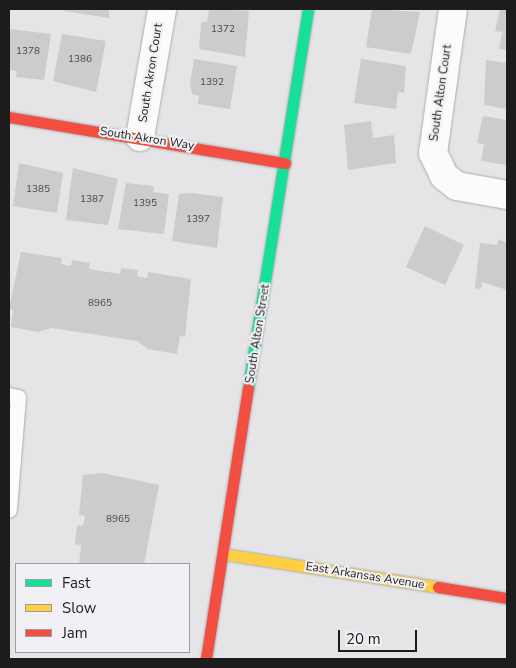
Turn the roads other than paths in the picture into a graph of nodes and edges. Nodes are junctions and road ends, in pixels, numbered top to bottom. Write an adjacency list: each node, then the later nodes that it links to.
1 (162, 9): 5 (street, South Akron Court)
2 (308, 9): 6 (street, South Alton Street)
3 (453, 9): 7 (street, South Alton Court)
4 (9, 117): 5 (street, South Akron Way)
5 (140, 137): 6 (street, South Akron Way)
6 (284, 163): 10 (street, South Alton Street)
7 (507, 195)
8 (9, 395): 9 (lane)
9 (9, 510)
10 (223, 554): 11 (street, East Arkansas Avenue); 12 (street, South Alton Street)
11 (507, 598)
12 (206, 659)

